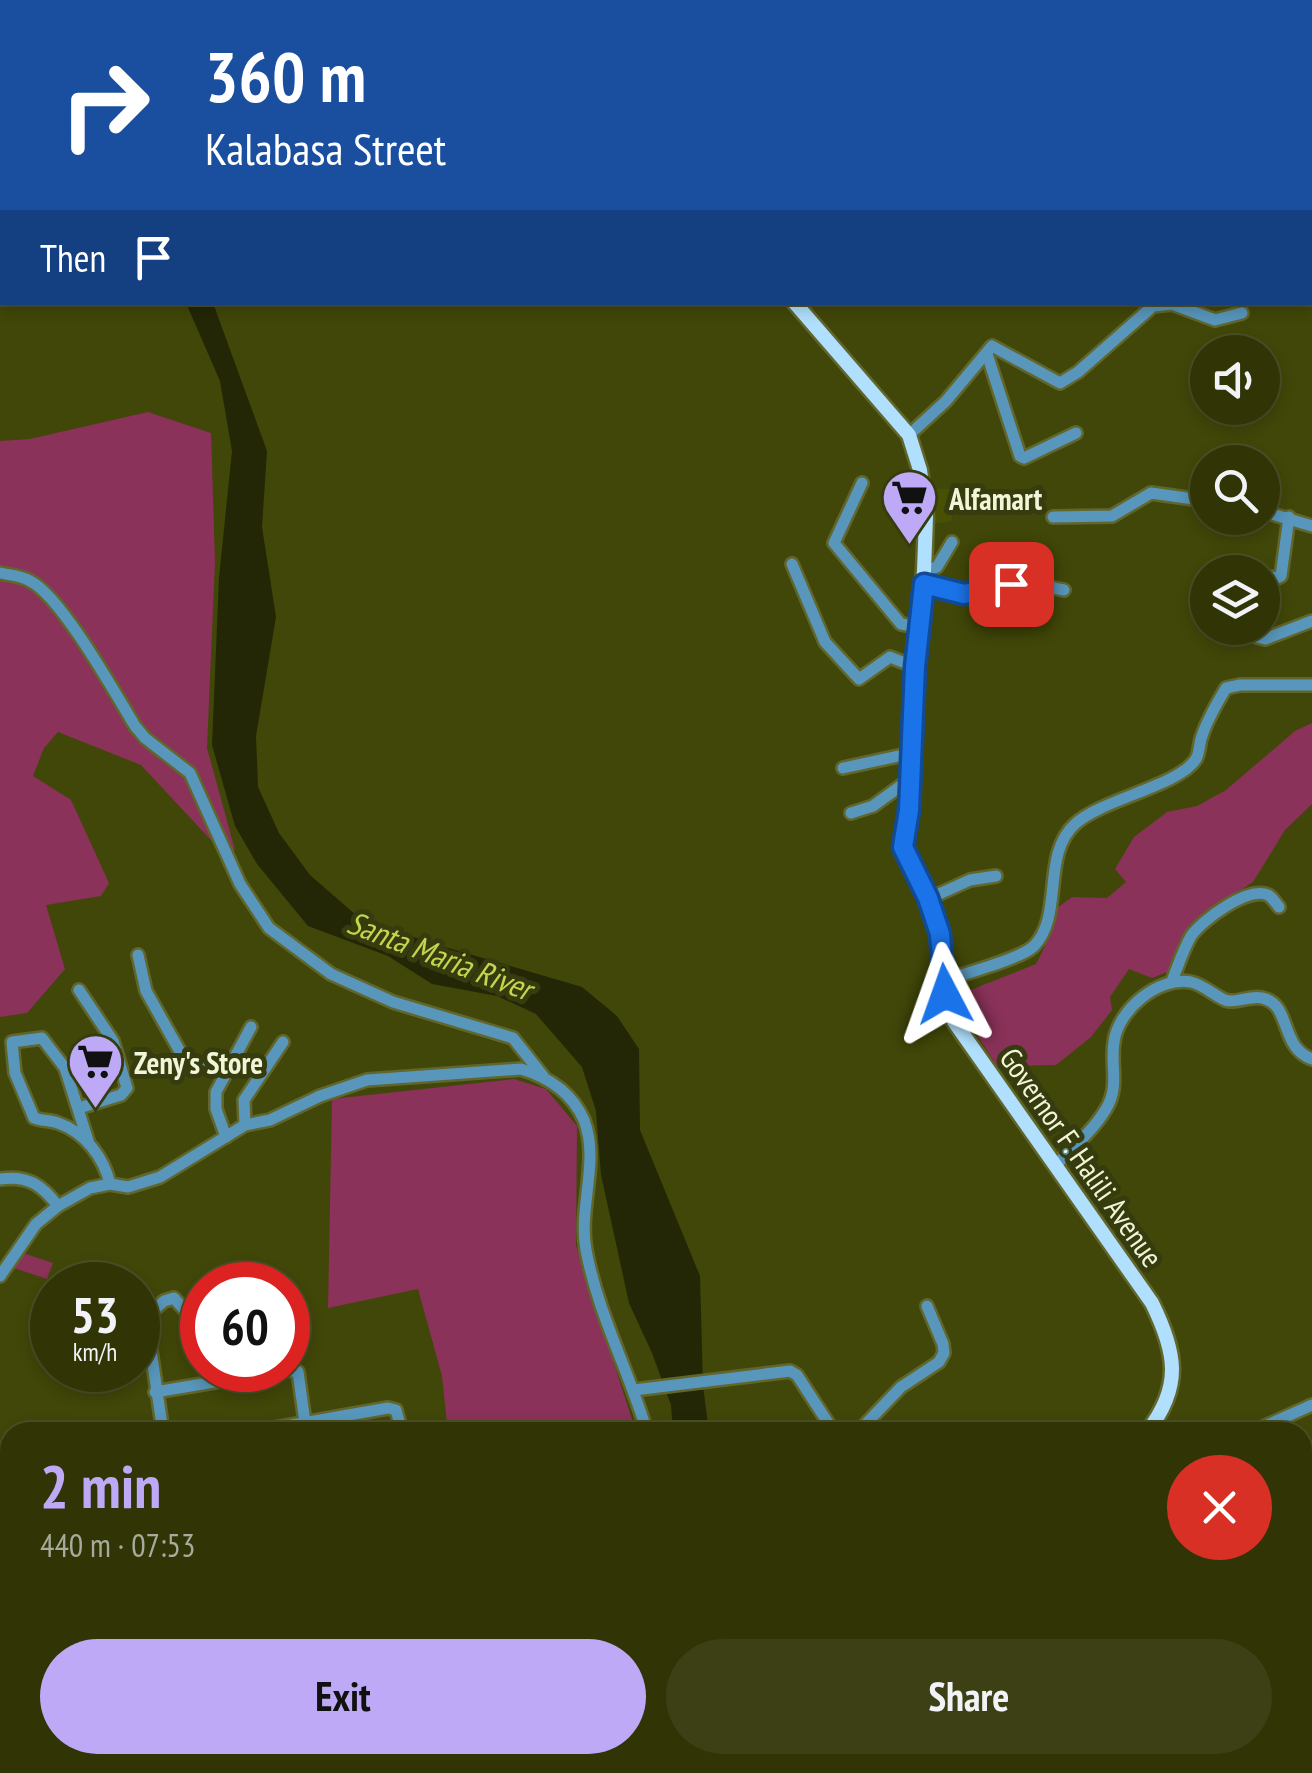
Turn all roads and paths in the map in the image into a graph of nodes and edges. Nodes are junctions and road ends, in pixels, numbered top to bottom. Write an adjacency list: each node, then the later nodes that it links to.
1 (797, 305): 7 (main road, Governor F. Halili Avenue)
2 (1162, 305): 5 (street)
3 (1175, 305): 4 (street)
4 (1242, 313)
5 (989, 350): 6 (street); 7 (street)
6 (1076, 433)
7 (908, 435): 18 (main road, Governor F. Halili Avenue)
8 (862, 483): 21 (street)
9 (1190, 499): 11 (street)
10 (1280, 514): 12 (street)
11 (1054, 517)
12 (1290, 517): 13 (street); 17 (street)
13 (1312, 526)
14 (952, 542): 18 (street)
15 (792, 564): 23 (street)
16 (0, 573): 42 (street)
17 (1280, 576)
18 (924, 578): 19 (street); 21 (main road, Governor F. Halili Avenue)
19 (1064, 590)
20 (1312, 620): 22 (street)
21 (918, 627): 23 (main road, Governor F. Halili Avenue)
22 (1280, 633)
23 (915, 667): 25 (main road, Governor F. Halili Avenue)
24 (1312, 685): 34 (street)
25 (912, 753): 26 (street); 27 (main road, Governor F. Halili Avenue)
26 (843, 768)
27 (910, 779): 28 (street); 30 (main road, Governor F. Halili Avenue)
28 (850, 814)
29 (996, 876): 30 (street)
30 (928, 898): 34 (main road, Governor F. Halili Avenue)
31 (1278, 907): 33 (street)
32 (138, 955): 40 (street)
33 (1172, 981): 38 (street); 47 (street)
34 (942, 982): 47 (main road, Governor F. Halili Avenue)
35 (78, 990): 43 (street)
36 (251, 1027): 41 (street)
37 (283, 1042): 44 (street)
38 (1312, 1059)
39 (151, 1061): 40 (street)
40 (187, 1064): 41 (street)
41 (230, 1066): 45 (street)
42 (543, 1076): 44 (street); 53 (street)
43 (80, 1108): 46 (street); 46 (street)
44 (245, 1125): 45 (street)
45 (226, 1138): 49 (street)
46 (88, 1144): 49 (street)
47 (1055, 1166): 63 (main road, Governor F. Halili Avenue)
48 (0, 1180): 50 (street)
49 (110, 1184): 50 (street)
50 (58, 1206): 51 (street)
51 (0, 1276)
52 (926, 1306): 62 (street)
53 (634, 1390): 60 (street); 61 (street)
54 (155, 1392): 57 (street)
55 (301, 1392): 58 (street)
56 (1312, 1405): 64 (street)
57 (160, 1422)
58 (305, 1422): 59 (street)
59 (400, 1422)
60 (643, 1422)
61 (828, 1422)
62 (868, 1422)
63 (1153, 1422)
64 (1274, 1422)

